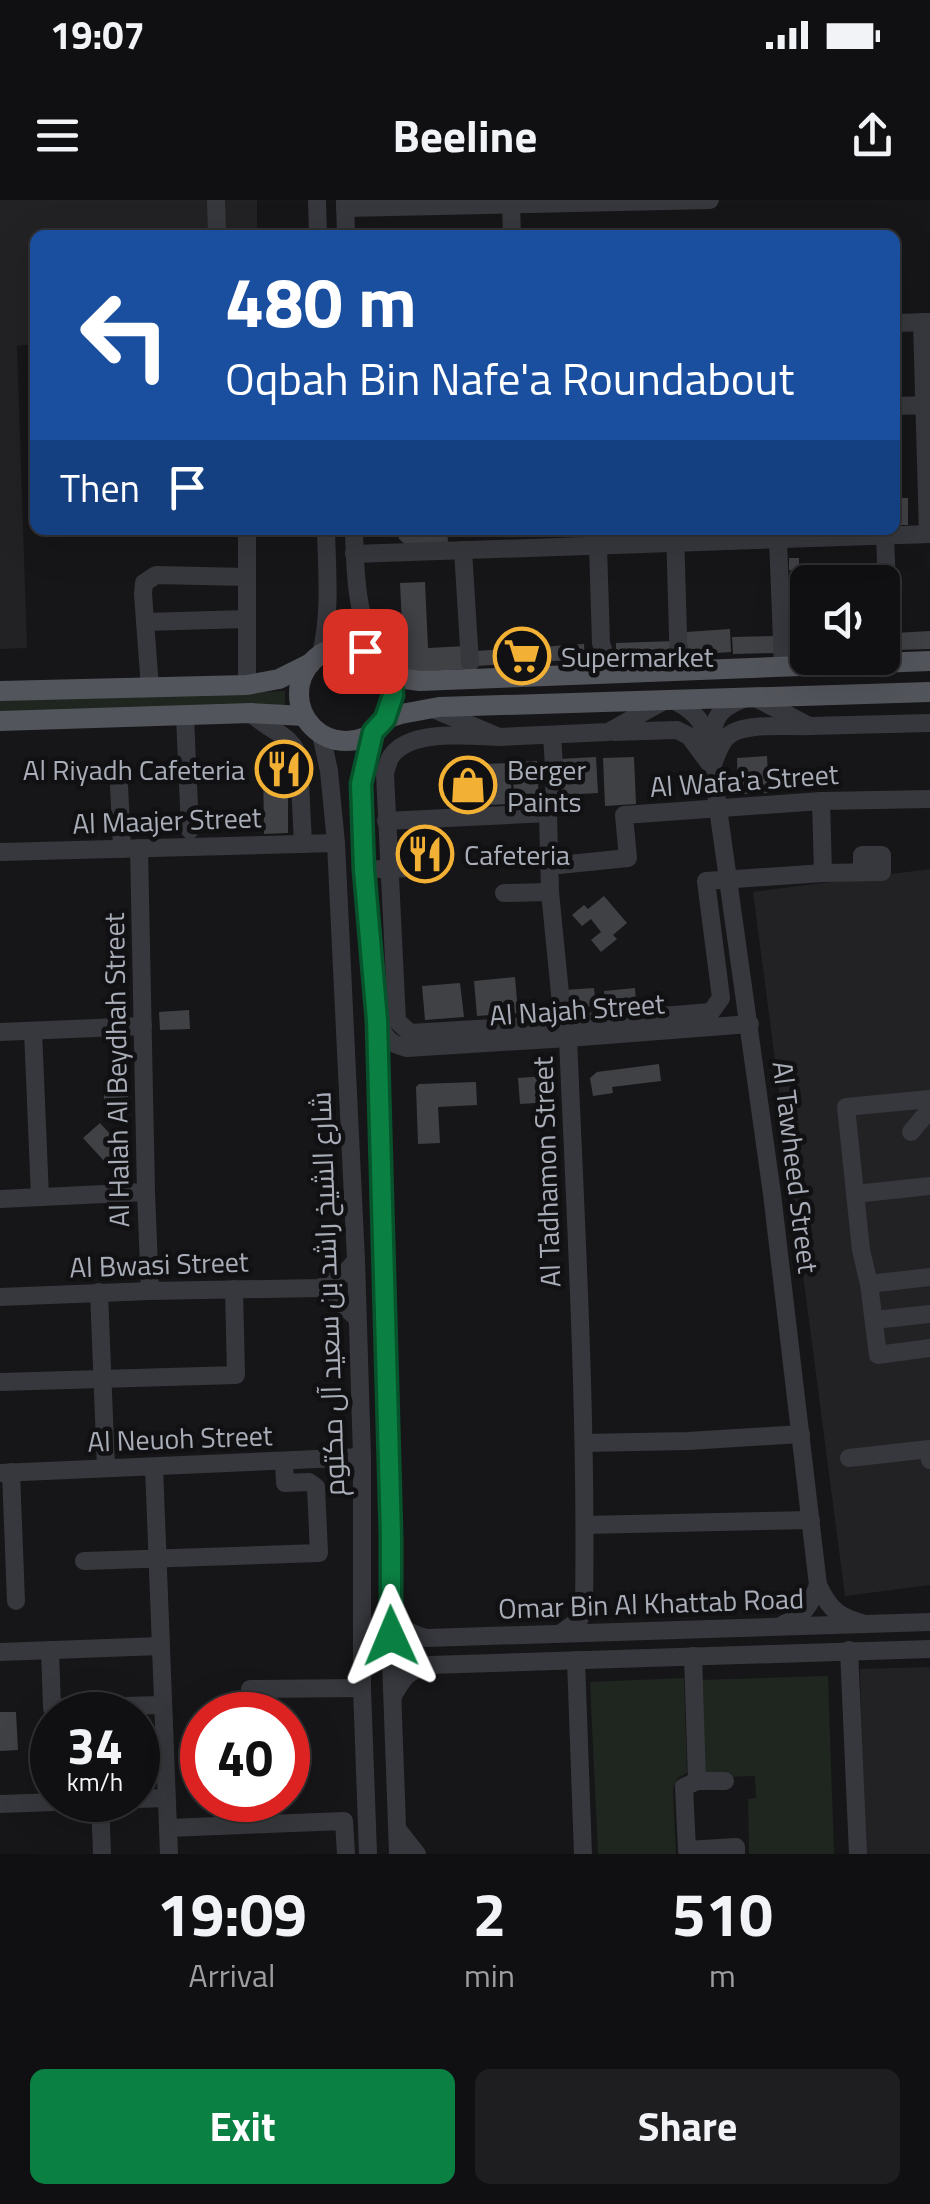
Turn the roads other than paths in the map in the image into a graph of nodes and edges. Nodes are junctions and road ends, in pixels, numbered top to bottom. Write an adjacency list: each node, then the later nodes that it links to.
1 (216, 200): 6 (street)
2 (317, 200): 7 (street)
3 (710, 200): 5 (street)
4 (345, 204): 5 (street); 8 (street)
5 (511, 204): 9 (street)
6 (216, 230)
7 (318, 230)
8 (346, 230)
9 (512, 230)
10 (926, 322): 11 (street); 12 (street)
11 (900, 323)
12 (927, 405): 13 (street); 14 (street)
13 (900, 406)
14 (929, 534): 20 (street)
15 (247, 535): 28 (street)
16 (326, 535): 32 (street)
17 (354, 535): 26 (street)
18 (815, 535): 23 (street)
19 (853, 535): 20 (street)
20 (884, 536): 27 (street)
21 (676, 537): 23 (street); 24 (street); 39 (street)
22 (516, 539): 24 (street); 25 (street)
23 (778, 540): 37 (street)
24 (598, 546): 31 (street)
25 (462, 550): 26 (street); 35 (street)
26 (354, 554): 36 (street)
27 (885, 565)
28 (247, 576): 29 (street); 30 (street)
29 (247, 619): 30 (street); 42 (street)
30 (145, 622): 43 (street)
31 (600, 642): 40 (street); 41 (street)
32 (316, 658): 36 (main road); 42 (main road); 51 (main road)
33 (930, 660): 34 (main road)
34 (900, 662)
35 (470, 663)
36 (381, 664): 41 (main road); 54 (main road)
37 (783, 666): 38 (main road); 39 (main road)
38 (790, 666)
39 (680, 670): 40 (main road)
40 (626, 672): 41 (main road)
41 (570, 675)
42 (246, 685): 43 (main road)
43 (150, 688): 44 (main road)
44 (0, 691)
45 (930, 692): 46 (main road)
46 (750, 698): 47 (main road); 55 (street); 60 (street, Al Tawheed Street)
47 (668, 700): 48 (main road); 56 (street); 60 (street, Al Tawheed Street)
48 (432, 708): 54 (main road); 59 (street)
49 (251, 712): 50 (main road); 51 (main road); 69 (street)
50 (185, 716): 52 (main road); 67 (street)
51 (304, 716): 57 (main road)
52 (0, 721)
53 (930, 723): 55 (street)
54 (379, 725): 57 (main road); 75 (street, شارع الشيخ راشد بن سعيد آل مكتوم)
55 (809, 726): 60 (street)
56 (608, 732): 58 (street); 60 (street)
57 (321, 734): 68 (street, شارع الشيخ راشد بن سعيد آل مكتوم)
58 (552, 735): 59 (street); 65 (street, Al Tadhamon Street)
59 (499, 737): 66 (street)
60 (712, 763): 64 (street, Al Tawheed Street)
61 (119, 785): 70 (street, Al Halah Al Beydhah Street)
62 (930, 800): 63 (street, Al Wafa'a Street)
63 (821, 801): 64 (street, Al Wafa'a Street); 77 (street)
64 (718, 808): 72 (street, Al Wafa'a Street); 78 (street, Al Tawheed Street)
65 (548, 813): 66 (street); 72 (street, Al Tadhamon Street)
66 (386, 821): 74 (street)
67 (190, 830)
68 (336, 843): 69 (street, Al Maajer Street); 97 (street, شارع الشيخ راشد بن سعيد آل مكتوم)
69 (303, 844): 70 (street, Al Maajer Street)
70 (130, 848): 71 (street, Al Maajer Street); 83 (street, Al Halah Al Beydhah Street)
71 (0, 852)
72 (549, 866): 79 (street, Al Tadhamon Street)
73 (418, 868): 74 (street)
74 (388, 869): 75 (street); 85 (street)
75 (364, 870): 81 (street, شارع الشيخ راشد بن سعيد آل مكتوم)
76 (862, 872): 77 (street)
77 (823, 873): 78 (street)
78 (729, 880): 82 (street, Al Tawheed Street); 85 (street)
79 (550, 892): 80 (street); 85 (street, Al Tadhamon Street)
80 (504, 893)
81 (377, 1020): 87 (street); 88 (street, شارع الشيخ راشد بن سعيد آل مكتوم)
82 (750, 1024): 85 (street, Al Najah Street); 112 (street, Al Tawheed Street)
83 (143, 1026): 84 (street); 93 (street, Al Halah Al Beydhah Street)
84 (32, 1031): 86 (street); 95 (street)
85 (566, 1031): 87 (street, Al Najah Street); 113 (street, Al Tadhamon Street)
86 (0, 1032)
87 (407, 1048): 88 (street)
88 (379, 1077): 123 (street, شارع الشيخ راشد بن سعيد آل مكتوم)
89 (930, 1099): 94 (street)
90 (930, 1109): 91 (street)
91 (912, 1132)
92 (930, 1186): 94 (street)
93 (146, 1192): 95 (street); 102 (street, Al Halah Al Beydhah Street)
94 (855, 1194): 99 (street)
95 (40, 1197): 96 (street)
96 (0, 1200)
97 (356, 1260): 100 (street); 106 (street, شارع الشيخ راشد بن سعيد آل مكتوم)
98 (930, 1276): 99 (street)
99 (870, 1284): 107 (street)
100 (320, 1288): 101 (street, Al Bwasi Street); 106 (street)
101 (234, 1289): 102 (street, Al Bwasi Street); 109 (street)
102 (150, 1290): 103 (street, Al Bwasi Street)
103 (100, 1292): 104 (street, Al Bwasi Street); 109 (street)
104 (0, 1297)
105 (930, 1314): 107 (street)
106 (358, 1318): 111 (street, شارع الشيخ راشد بن سعيد آل مكتوم)
107 (874, 1320): 108 (street)
108 (930, 1348)
109 (103, 1379): 110 (street); 119 (street)
110 (0, 1382)
111 (360, 1384): 114 (street, شارع الشيخ راشد بن سعيد آل مكتوم); 123 (street)
112 (801, 1434): 113 (street); 121 (street, Al Tawheed Street)
113 (584, 1443): 122 (street, Al Tadhamon Street)
114 (362, 1457): 117 (street, Al Neuoh Street); 145 (street, شارع الشيخ راشد بن سعيد آل مكتوم)
115 (849, 1458): 116 (street)
116 (930, 1460)
117 (284, 1461): 118 (street, Al Neuoh Street); 124 (street)
118 (154, 1466): 119 (street, Al Neuoh Street); 124 (street)
119 (106, 1468): 120 (street, Al Neuoh Street)
120 (6, 1473): 126 (street)
121 (812, 1520): 122 (street); 127 (street, Al Tawheed Street)
122 (585, 1525): 130 (street, Al Tadhamon Street)
123 (391, 1536): 129 (street, شارع الشيخ راشد بن سعيد آل مكتوم)
124 (157, 1559): 125 (street); 137 (street)
125 (84, 1562)
126 (7, 1564): 128 (street)
127 (818, 1585): 132 (street); 133 (street)
128 (16, 1601)
129 (390, 1605): 136 (street, Omar Bin Al Khattab Road); 147 (street, شارع الشيخ راشد بن سعيد آل مكتوم)
130 (584, 1609): 135 (street); 136 (street)
131 (930, 1622): 132 (street, Omar Bin Al Khattab Road)
132 (865, 1624): 133 (street, Omar Bin Al Khattab Road)
133 (777, 1626): 134 (street, Omar Bin Al Khattab Road)
134 (664, 1630): 135 (street, Omar Bin Al Khattab Road); 142 (street)
135 (602, 1632): 136 (street, Omar Bin Al Khattab Road)
136 (561, 1634)
137 (160, 1646): 139 (street); 148 (street)
138 (930, 1648): 140 (street, Omar Bin Al Khattab Road)
139 (50, 1650): 141 (street); 148 (street)
140 (849, 1650): 143 (street, Omar Bin Al Khattab Road); 166 (street)
141 (0, 1652)
142 (662, 1656): 143 (street, Omar Bin Al Khattab Road); 144 (street, Omar Bin Al Khattab Road)
143 (693, 1656): 149 (street)
144 (576, 1660): 147 (street, Omar Bin Al Khattab Road); 164 (street)
145 (362, 1688): 146 (street); 161 (street, شارع الشيخ راشد بن سعيد آل مكتوم)
146 (250, 1690)
147 (393, 1696): 157 (street, شارع الشيخ راشد بن سعيد آل مكتوم)
148 (162, 1705): 152 (street)
149 (696, 1781): 150 (street); 165 (street)
150 (725, 1781)
151 (160, 1798): 152 (street)
152 (166, 1798): 156 (street)
153 (30, 1803): 154 (street)
154 (0, 1804)
155 (101, 1822): 158 (street)
156 (168, 1828): 159 (street); 160 (street)
157 (398, 1830): 162 (street, شارع الشيخ راشد بن سعيد آل مكتوم); 163 (street)
158 (102, 1854)
159 (169, 1854)
160 (346, 1854)
161 (368, 1854)
162 (398, 1854)
163 (417, 1854)
164 (583, 1854)
165 (736, 1854)
166 (858, 1854)

